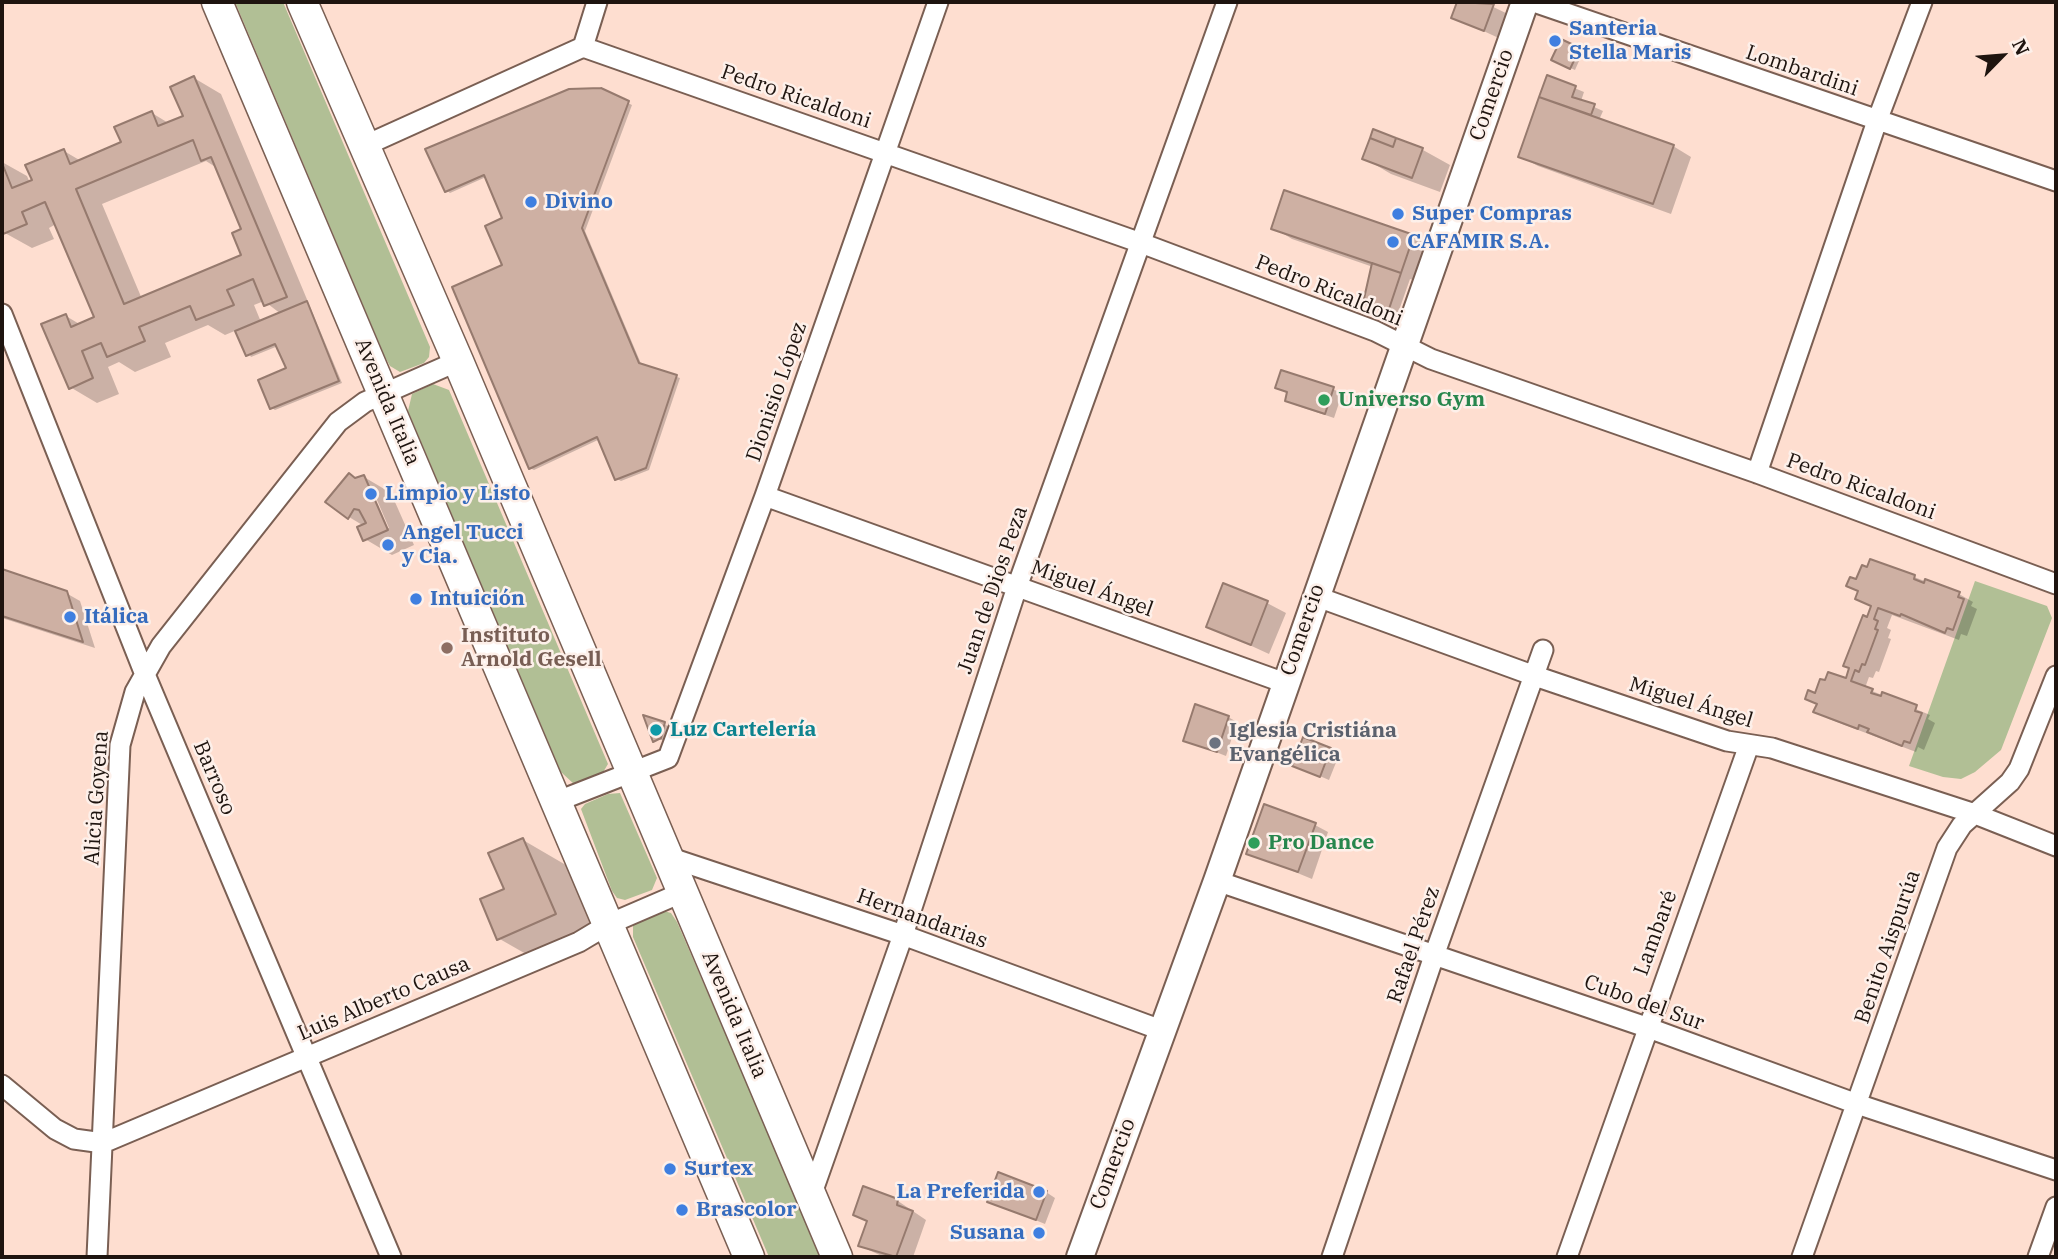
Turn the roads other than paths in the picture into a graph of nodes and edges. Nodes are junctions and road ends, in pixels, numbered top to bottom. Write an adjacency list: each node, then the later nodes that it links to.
1 (218, 2): 18 (main road, Avenida Italia)
2 (302, 2): 11 (main road, Avenida Italia)
3 (597, 2): 9 (street)
4 (938, 2): 12 (street, Dionisio López)
5 (1227, 2): 14 (street, Juan de Dios Peza)
6 (1525, 2): 16 (street, Comercio)
7 (1534, 2): 10 (street, Lombardini)
8 (1922, 2): 10 (street)
9 (583, 47): 11 (street); 12 (street, Pedro Ricaldoni)
10 (1877, 121): 13 (street, Lombardini); 19 (street)
11 (364, 146): 17 (main road, Avenida Italia)
12 (886, 152): 14 (street, Pedro Ricaldoni); 20 (street, Dionisio López)
13 (2056, 181)
14 (1141, 243): 16 (street, Pedro Ricaldoni); 22 (street, Juan de Dios Peza)
15 (2, 314): 25 (street, Barroso)
16 (1404, 345): 19 (street, Pedro Ricaldoni); 23 (street, Comercio)
17 (458, 361): 18 (street, Alicia Goyena); 30 (main road, Avenida Italia)
18 (384, 394): 25 (street, Alicia Goyena); 31 (main road, Avenida Italia)
19 (1757, 473): 21 (street, Pedro Ricaldoni)
20 (765, 496): 22 (street, Miguel Ángel); 30 (street, Dionisio López)
21 (2056, 584)
22 (1017, 587): 28 (street, Miguel Ángel); 38 (street, Juan de Dios Peza)
23 (1315, 596): 26 (street, Miguel Ángel); 28 (street, Comercio)
24 (1543, 650): 26 (street, Rafael Pérez)
25 (144, 672): 42 (street, Barroso); 45 (street, Alicia Goyena)
26 (1535, 676): 29 (street, Miguel Ángel); 39 (street, Rafael Pérez)
27 (2056, 676): 32 (street, Benito Aispurúa)
28 (1285, 683): 35 (street, Comercio)
29 (1749, 745): 32 (street, Miguel Ángel); 40 (street, Lambaré)
30 (630, 773): 31 (street); 34 (main road, Avenida Italia)
31 (558, 801): 37 (main road, Avenida Italia)
32 (1975, 814): 33 (street, Miguel Ángel); 44 (street, Benito Aispurúa)
33 (2056, 846)
34 (665, 856): 36 (main road, Avenida Italia); 38 (street, Hernandarias)
35 (1217, 881): 39 (street, Cubo del Sur); 41 (street, Comercio)
36 (681, 893): 37 (street, Luis Alberto Causa); 47 (main road, Avenida Italia)
37 (609, 924): 42 (street, Luis Alberto Causa); 52 (main road, Avenida Italia)
38 (903, 935): 41 (street, Hernandarias); 47 (street, Juan de Dios Peza)
39 (1435, 953): 40 (street, Cubo del Sur); 54 (street, Rafael Pérez)
40 (1646, 1027): 44 (street, Cubo del Sur); 55 (street, Lambaré)
41 (1161, 1030): 49 (street, Comercio)
42 (306, 1056): 45 (street, Luis Alberto Causa); 51 (street, Barroso)
43 (2, 1085): 45 (street)
44 (1857, 1104): 46 (street, Cubo del Sur); 56 (street, Benito Aispurúa)
45 (103, 1143): 50 (street, Alicia Goyena)
46 (2056, 1170)
47 (811, 1196): 53 (main road, Avenida Italia)
48 (2056, 1207): 57 (street)
49 (1086, 1255)
50 (97, 1257)
51 (391, 1257)
52 (749, 1257)
53 (837, 1257)
54 (1332, 1257)
55 (1567, 1257)
56 (1802, 1257)
57 (2039, 1257)

